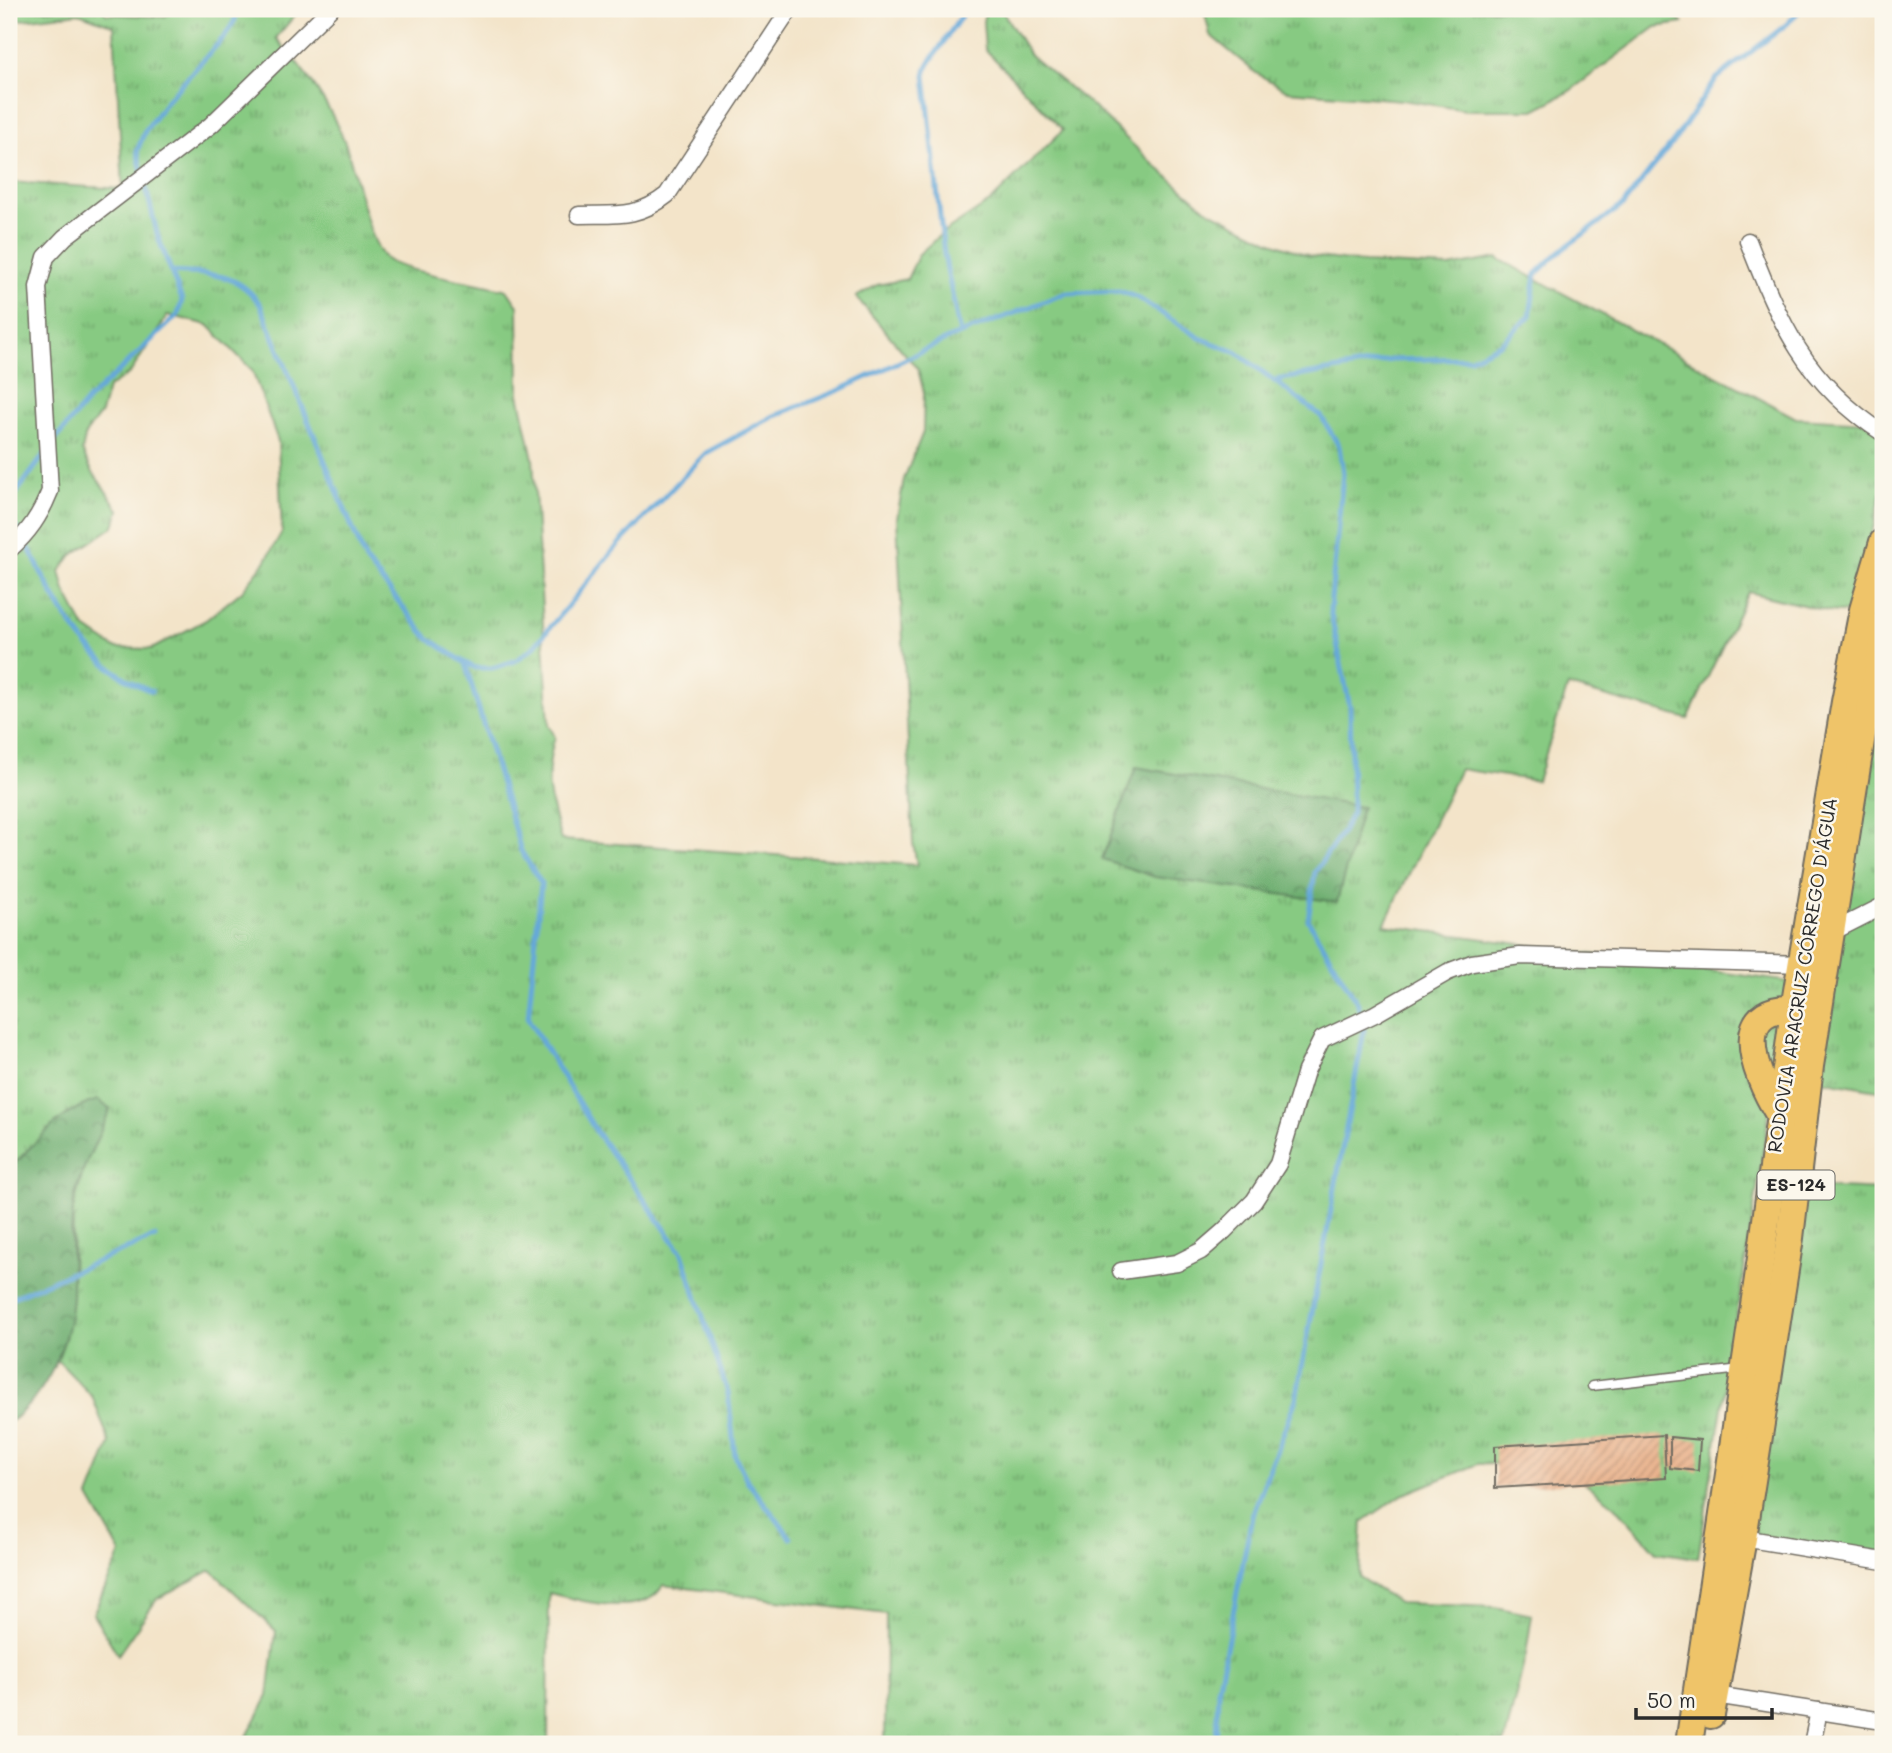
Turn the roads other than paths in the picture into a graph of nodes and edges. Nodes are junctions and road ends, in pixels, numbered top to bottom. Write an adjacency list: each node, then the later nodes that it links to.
1 (330, 9): 7 (street)
2 (790, 9): 3 (street)
3 (579, 215)
4 (1748, 241): 5 (street)
5 (1883, 432)
6 (1883, 542): 11 (main road, RODOVIA ARACRUZ CÓRREGO D'ÁGUA / ES-124)
7 (9, 550)
8 (1883, 625): 10 (main road, RODOVIA ARACRUZ CÓRREGO D'ÁGUA / ES-124)
9 (1883, 906): 10 (street)
10 (1832, 932): 12 (main road, RODOVIA ARACRUZ CÓRREGO D'ÁGUA / ES-124)
11 (1803, 964): 12 (main road, RODOVIA ARACRUZ CÓRREGO D'ÁGUA / ES-124); 14 (street)
12 (1806, 1011): 13 (main road, RODOVIA ARACRUZ CÓRREGO D'ÁGUA / ES-124); 13 (main road); 17 (main road, RODOVIA ARACRUZ CÓRREGO D'ÁGUA / ES-124)
13 (1779, 1114): 15 (main road, RODOVIA ARACRUZ CÓRREGO D'ÁGUA / ES-124)
14 (1121, 1271)
15 (1744, 1369): 16 (lane); 22 (main road, RODOVIA ARACRUZ CÓRREGO D'ÁGUA / ES-124)
16 (1592, 1386)
17 (1743, 1538): 18 (street); 19 (main road, RODOVIA ARACRUZ CÓRREGO D'ÁGUA / ES-124)
18 (1883, 1561)
19 (1715, 1695): 20 (street); 23 (main road, RODOVIA ARACRUZ CÓRREGO D'ÁGUA / ES-124)
20 (1819, 1711): 21 (street); 24 (street)
21 (1883, 1721)
22 (1689, 1744)
23 (1705, 1744)
24 (1812, 1744)

